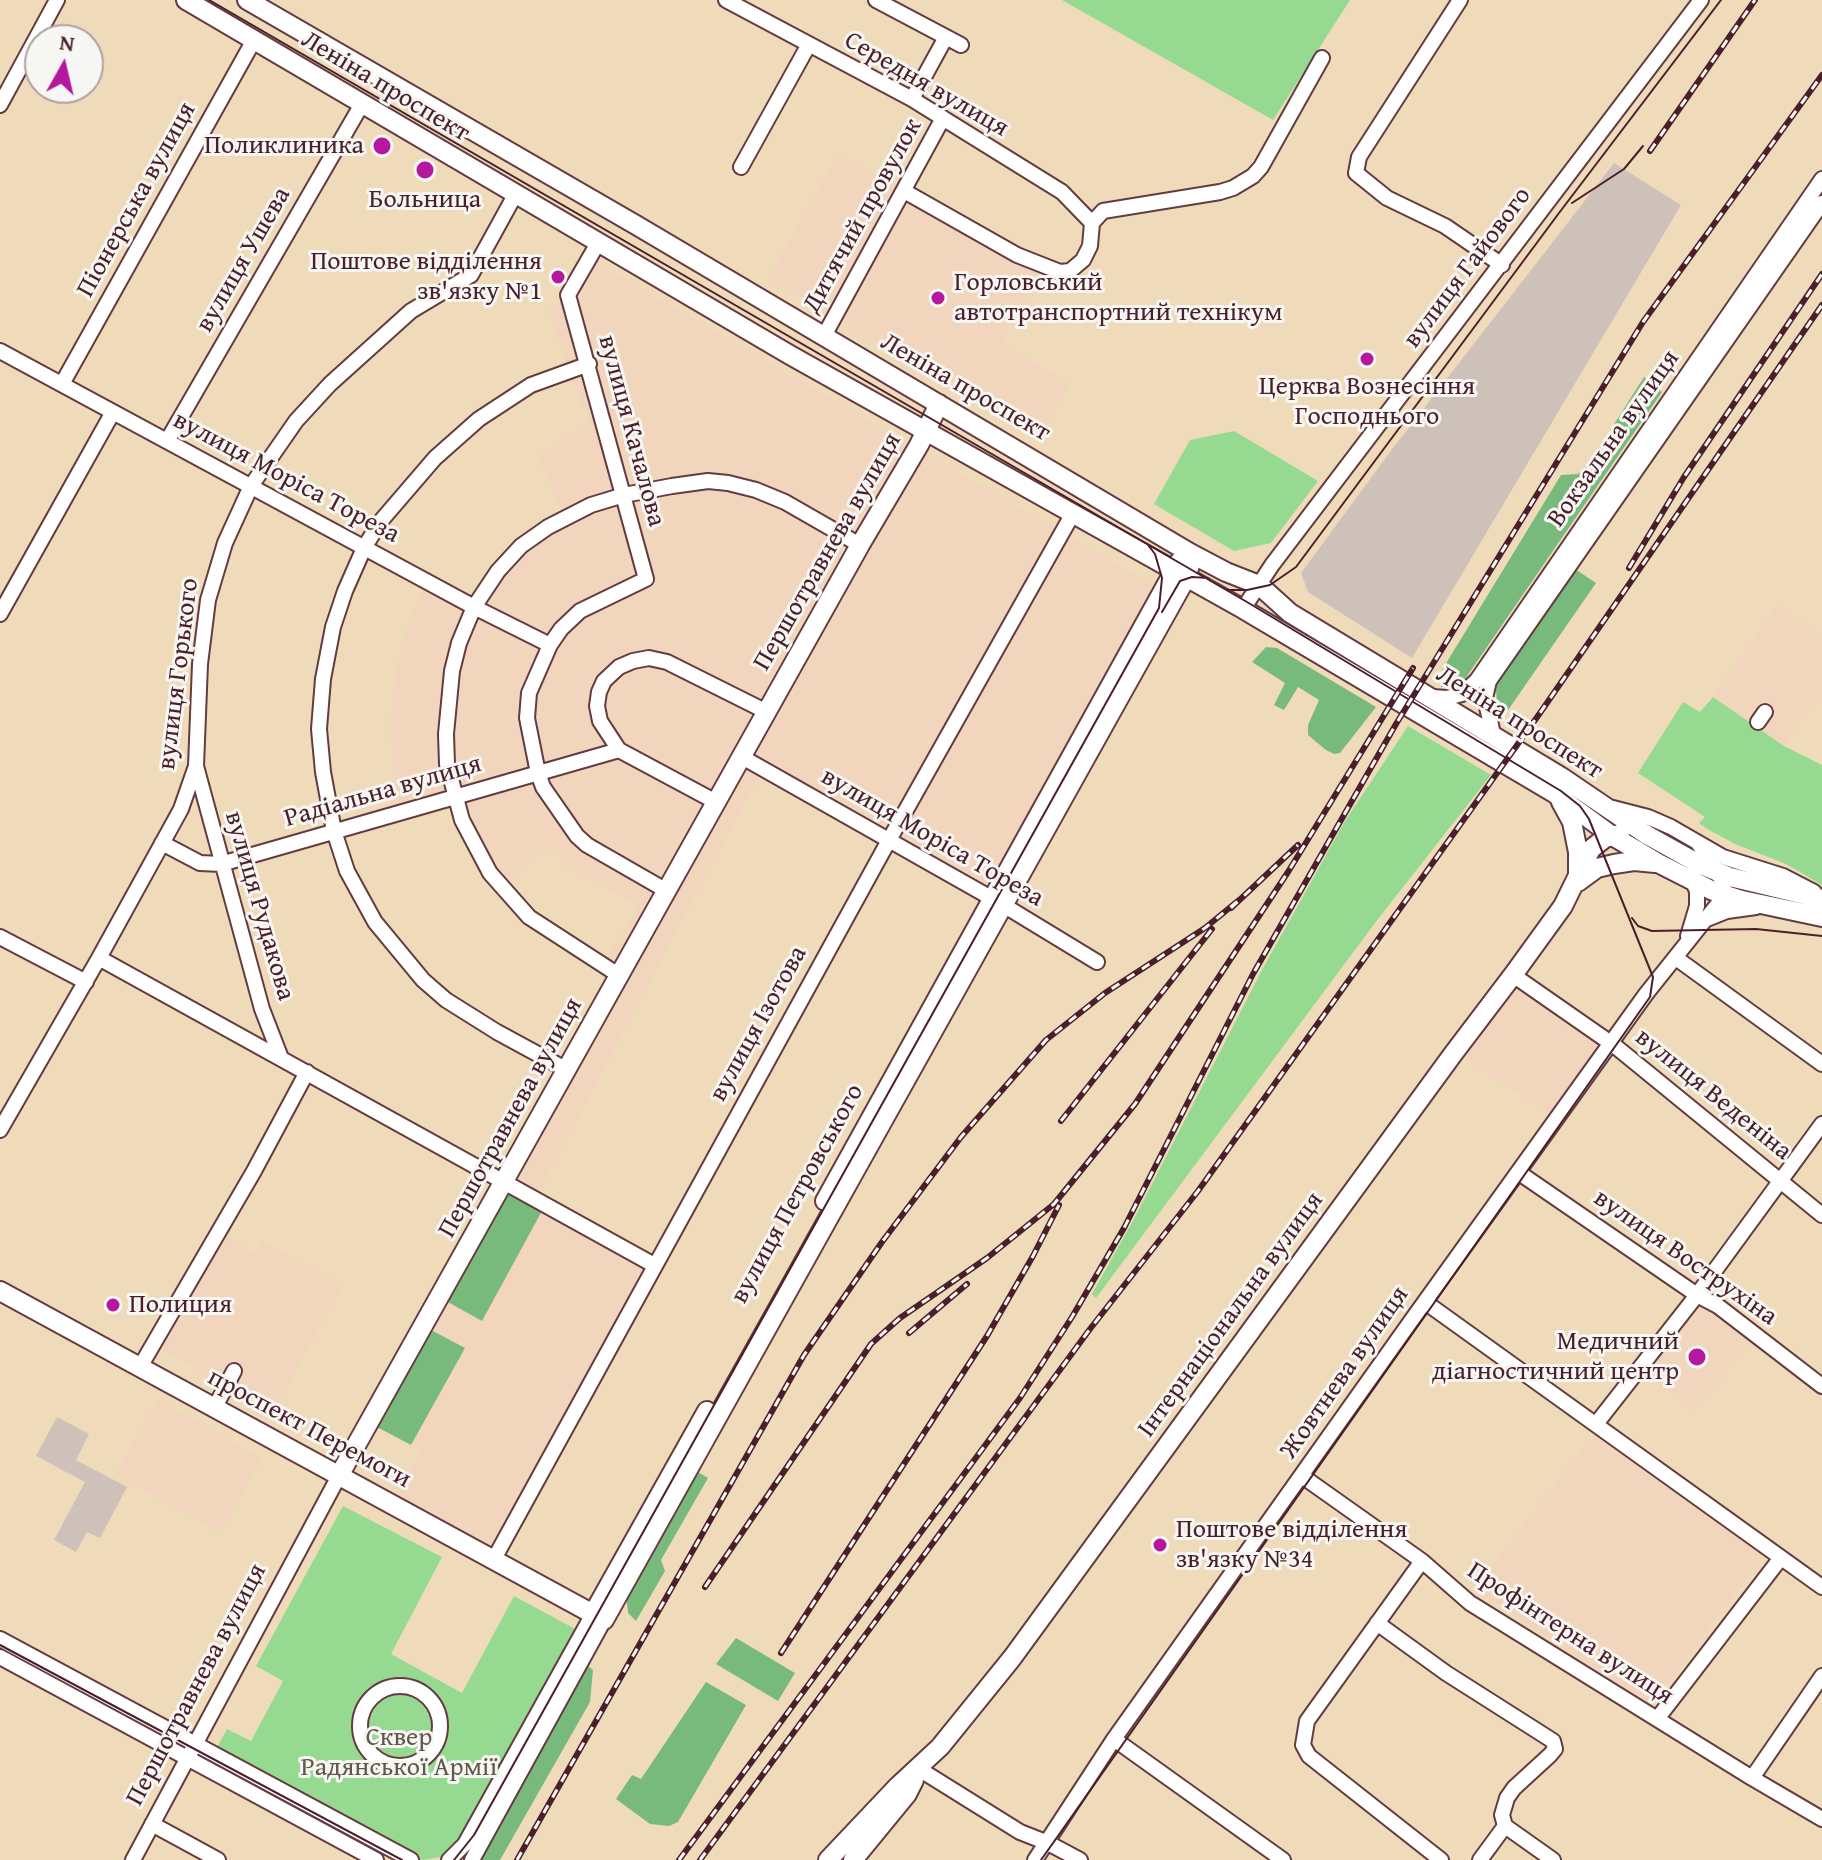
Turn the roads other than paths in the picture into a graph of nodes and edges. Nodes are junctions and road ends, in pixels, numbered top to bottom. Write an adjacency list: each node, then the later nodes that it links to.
1 (57, 0): 16 (street)
2 (186, 0): 10 (main road, Леніна проспект)
3 (247, 0): 8 (main road, Леніна проспект)
4 (726, 0): 12 (street, Середня вулиця)
5 (876, 0): 9 (street)
6 (1460, 0): 25 (street)
7 (1701, 0): 25 (street, вулиця Гайового)
8 (274, 6): 26 (main road, Леніна проспект)
9 (946, 37): 11 (street); 14 (street)
10 (254, 40): 15 (main road, Леніна проспект); 29 (street, Піонерська вулиця)
11 (961, 45)
12 (808, 46): 14 (street, Середня вулиця); 18 (street)
13 (1322, 58): 23 (street)
14 (912, 99): 17 (street, Середня вулиця)
15 (362, 104): 21 (main road, Леніна проспект); 33 (street, вулиця Ушева)
16 (0, 105)
17 (943, 118): 20 (street, Дитячий провулок); 23 (street, Середня вулиця)
18 (741, 167)
19 (1822, 179): 48 (street, Вокзальна вулиця)
20 (904, 191): 23 (street); 26 (street, Дитячий провулок)
21 (515, 195): 24 (main road, Леніна проспект); 34 (street, вулиця Горького)
22 (1822, 203): 50 (street, Вокзальна вулиця)
23 (1092, 223)
24 (598, 243): 28 (street, вулиця Качалова); 32 (main road, Леніна проспект)
25 (1502, 265): 40 (street, вулиця Гайового)
26 (824, 336): 30 (main road, Леніна проспект)
27 (0, 351): 29 (street, вулиця Моріса Тореза)
28 (589, 364): 35 (street, вулиця Качалова); 38 (street)
29 (62, 384): 31 (street, вулиця Моріса Тореза)
30 (939, 404): 32 (main road, Першотравнева вулиця); 39 (main road, Леніна проспект)
31 (113, 412): 33 (street, вулиця Моріса Тореза); 46 (street)
32 (926, 430): 36 (main road, Леніна проспект); 37 (main road, Першотравнева вулиця)
33 (167, 441): 34 (street, вулиця Моріса Тореза)
34 (251, 486): 38 (street, вулиця Моріса Тореза); 53 (street, вулиця Горького)
35 (624, 495): 37 (street); 44 (street); 47 (street, вулиця Качалова)
36 (1072, 515): 42 (main road, Леніна проспект); 62 (street, вулиця Ізотова)
37 (860, 545): 49 (main road, Першотравнева вулиця)
38 (364, 548): 44 (street, вулиця Моріса Тореза); 59 (street)
39 (1190, 553): 41 (main road, Леніна проспект); 42 (main road, вулиця Петровського)
40 (1272, 565): 41 (street); 43 (street)
41 (1226, 572): 43 (main road, Леніна проспект)
42 (1180, 575): 45 (main road, Леніна проспект); 74 (main road, вулиця Петровського)
43 (1264, 589): 45 (street); 48 (main road, Леніна проспект)
44 (474, 607): 47 (street, вулиця Моріса Тореза); 56 (street)
45 (1243, 609): 55 (main road, Леніна проспект)
46 (0, 614)
47 (550, 645): 54 (street)
48 (1429, 697): 50 (main road, Леніна проспект)
49 (767, 712): 51 (street); 52 (main road, Першотравнева вулиця)
50 (1493, 734): 58 (main road, Леніна проспект)
51 (619, 750): 54 (street, Радіальна вулиця); 57 (street)
52 (742, 757): 57 (main road, Першотравнева вулиця); 62 (street, вулиця Моріса Тореза)
53 (196, 766): 63 (street, вулиця Горького); 66 (street, вулиця Рудакова)
54 (538, 773): 56 (street, Радіальна вулиця); 71 (street)
55 (1554, 793): 60 (main road, Леніна проспект); 70 (main road, Леніна проспект)
56 (455, 797): 59 (street, Радіальна вулиця); 83 (street)
57 (716, 802): 71 (main road, Першотравнева вулиця)
58 (1601, 805): 60 (main road); 61 (main road, Леніна проспект); 64 (street)
59 (334, 831): 66 (street, Радіальна вулиця); 88 (street)
60 (1611, 835): 61 (main road); 65 (main road, Леніна проспект); 67 (main road); 70 (main road, Інтернаціональна вулиця)
61 (1647, 835): 68 (main road, Леніна проспект)
62 (888, 842): 74 (street, вулиця Моріса Тореза); 96 (street, вулиця Ізотова)
63 (162, 843): 66 (street); 80 (street, вулиця Горького)
64 (1698, 843): 68 (street); 73 (street)
65 (1658, 863): 67 (main road, Інтернаціональна вулиця); 69 (main road, Леніна проспект)
66 (221, 864): 86 (street, вулиця Рудакова)
67 (1597, 868): 70 (main road, Інтернаціональна вулиця)
68 (1714, 870): 72 (street); 73 (main road, Леніна проспект)
69 (1693, 882): 72 (main road, Леніна проспект); 79 (street)
70 (1576, 883): 82 (main road, Інтернаціональна вулиця)
71 (667, 891): 83 (main road, Першотравнева вулиця)
72 (1725, 895): 75 (main road, Леніна проспект); 77 (street, Жовтнева вулиця)
73 (1822, 897)
74 (998, 903): 81 (street, вулиця Моріса Тореза); 111 (main road, вулиця Петровського)
75 (1770, 906): 76 (main road, Леніна проспект); 77 (street)
76 (1822, 917)
77 (1703, 921): 79 (street, Жовтнева вулиця)
78 (0, 937): 84 (street)
79 (1679, 953): 85 (street, Жовтнева вулиця); 87 (street)
80 (99, 958): 84 (street, вулиця Горького); 86 (street)
81 (1097, 962)
82 (1513, 975): 85 (street, вулиця Веденіна); 121 (main road, Інтернаціональна вулиця)
83 (620, 976): 88 (main road, Першотравнева вулиця)
84 (86, 982): 91 (street, вулиця Горького)
85 (1610, 1042): 92 (street, Жовтнева вулиця); 94 (street, вулиця Веденіна)
86 (281, 1058): 89 (street)
87 (1822, 1064)
88 (567, 1070): 93 (main road, Першотравнева вулиця)
89 (307, 1072): 93 (street); 100 (street)
90 (1822, 1124): 94 (street)
91 (0, 1130)
92 (1518, 1172): 98 (street, вулиця Вострухіна); 99 (street, Жовтнева вулиця)
93 (504, 1182): 96 (street); 105 (main road, Першотравнева вулиця)
94 (1782, 1182): 95 (street, вулиця Веденіна); 98 (street)
95 (1822, 1215)
96 (654, 1265): 107 (street, вулиця Ізотова)
97 (0, 1291): 100 (main road, проспект Перемоги)
98 (1697, 1295): 102 (street, вулиця Вострухіна); 104 (street)
99 (1425, 1302): 104 (street); 106 (street, Жовтнева вулиця)
100 (140, 1367): 103 (main road, проспект Перемоги)
101 (234, 1371): 103 (street)
102 (1822, 1386)
103 (215, 1407): 105 (main road, проспект Перемоги)
104 (1596, 1424): 108 (street)
105 (340, 1474): 107 (main road, проспект Перемоги); 119 (street, Першотравнева вулиця)
106 (1302, 1476): 109 (street, Профінтерна вулиця); 118 (street, Жовтнева вулиця)
107 (494, 1559): 111 (main road, проспект Перемоги)
108 (1780, 1559): 110 (street); 117 (street)
109 (1422, 1561): 112 (street); 117 (street, Профінтерна вулиця)
110 (1822, 1587)
111 (598, 1617): 131 (street, вулиця Петровського); 132 (street, вулиця Петровського)
112 (1377, 1623): 125 (street); 138 (street)
113 (0, 1639): 119 (street)
114 (0, 1657): 120 (street)
115 (1822, 1676): 122 (street)
116 (390, 1687): 116 (street)
117 (1657, 1719): 122 (street, Профінтерна вулиця)
118 (1114, 1739): 126 (street, Жовтнева вулиця); 137 (street)
119 (194, 1744): 120 (street, Першотравнева вулиця); 130 (street)
120 (187, 1759): 124 (street, Першотравнева вулиця); 129 (street)
121 (919, 1769): 126 (street); 133 (main road, Інтернаціональна вулиця); 134 (main road, Інтернаціональна вулиця)
122 (1752, 1778): 123 (street, Профінтерна вулиця)
123 (1822, 1819)
124 (152, 1824): 127 (street, Першотравнева вулиця); 128 (street)
125 (1505, 1826): 139 (street); 140 (street)
126 (1048, 1843): 135 (street, Жовтнева вулиця); 136 (street)
127 (133, 1860)
128 (218, 1860)
129 (376, 1860)
130 (411, 1860)
131 (449, 1860)
132 (472, 1860)
133 (828, 1860)
134 (853, 1860)
135 (1035, 1860)
136 (1080, 1860)
137 (1283, 1860)
138 (1441, 1860)
139 (1480, 1860)
140 (1553, 1860)

